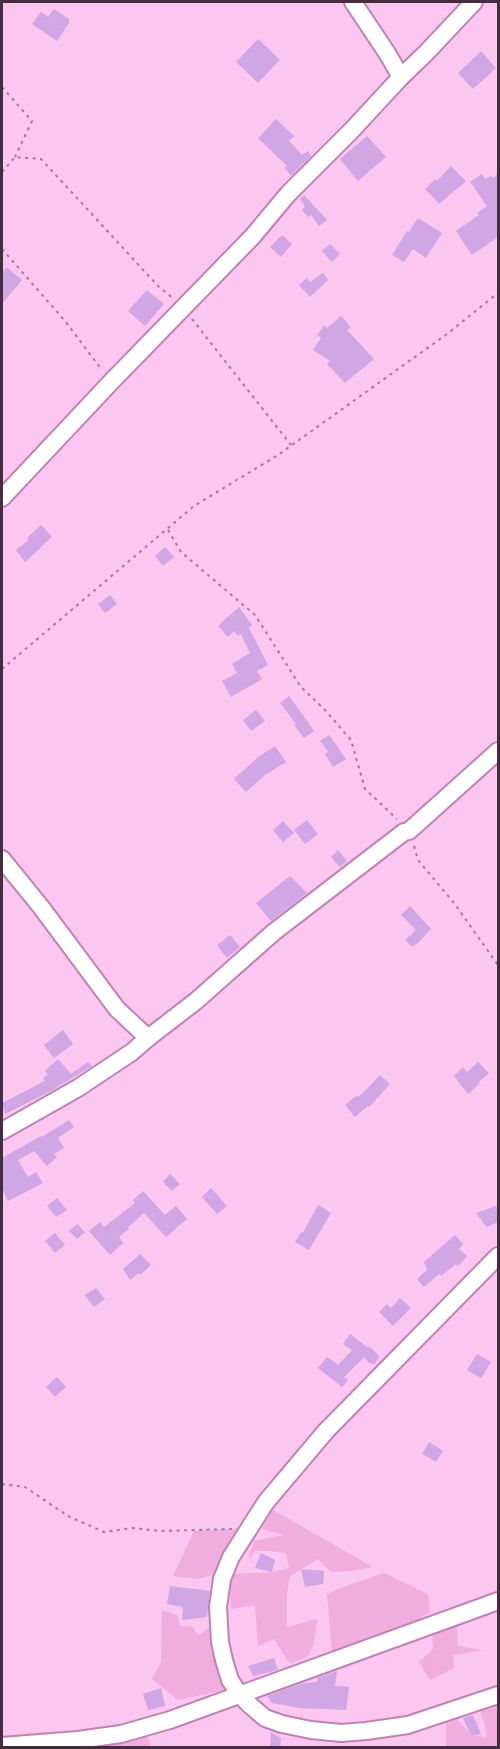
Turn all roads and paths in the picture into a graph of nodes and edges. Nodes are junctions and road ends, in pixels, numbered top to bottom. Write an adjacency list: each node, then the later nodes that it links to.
1 (353, 2): 3 (street)
2 (474, 2): 3 (street)
3 (401, 77): 9 (street)
4 (2, 87): 5 (path)
5 (15, 157): 6 (path); 9 (path)
6 (2, 172)
7 (2, 249): 10 (path)
8 (498, 293): 11 (path)
9 (183, 308): 10 (street); 11 (path)
10 (111, 382): 12 (street)
11 (291, 445): 13 (path)
12 (2, 498)
13 (167, 529): 14 (path); 16 (path)
14 (2, 669)
15 (498, 751): 16 (street)
16 (409, 831): 18 (path); 19 (street)
17 (2, 859): 19 (street)
18 (498, 965)
19 (148, 1038): 20 (street)
20 (2, 1131)
21 (498, 1256): 23 (street)
22 (2, 1484): 23 (path)
23 (248, 1528): 25 (street)
24 (498, 1601): 25 (street)
25 (239, 1694): 26 (street); 27 (street)
26 (498, 1695)
27 (2, 1746)

